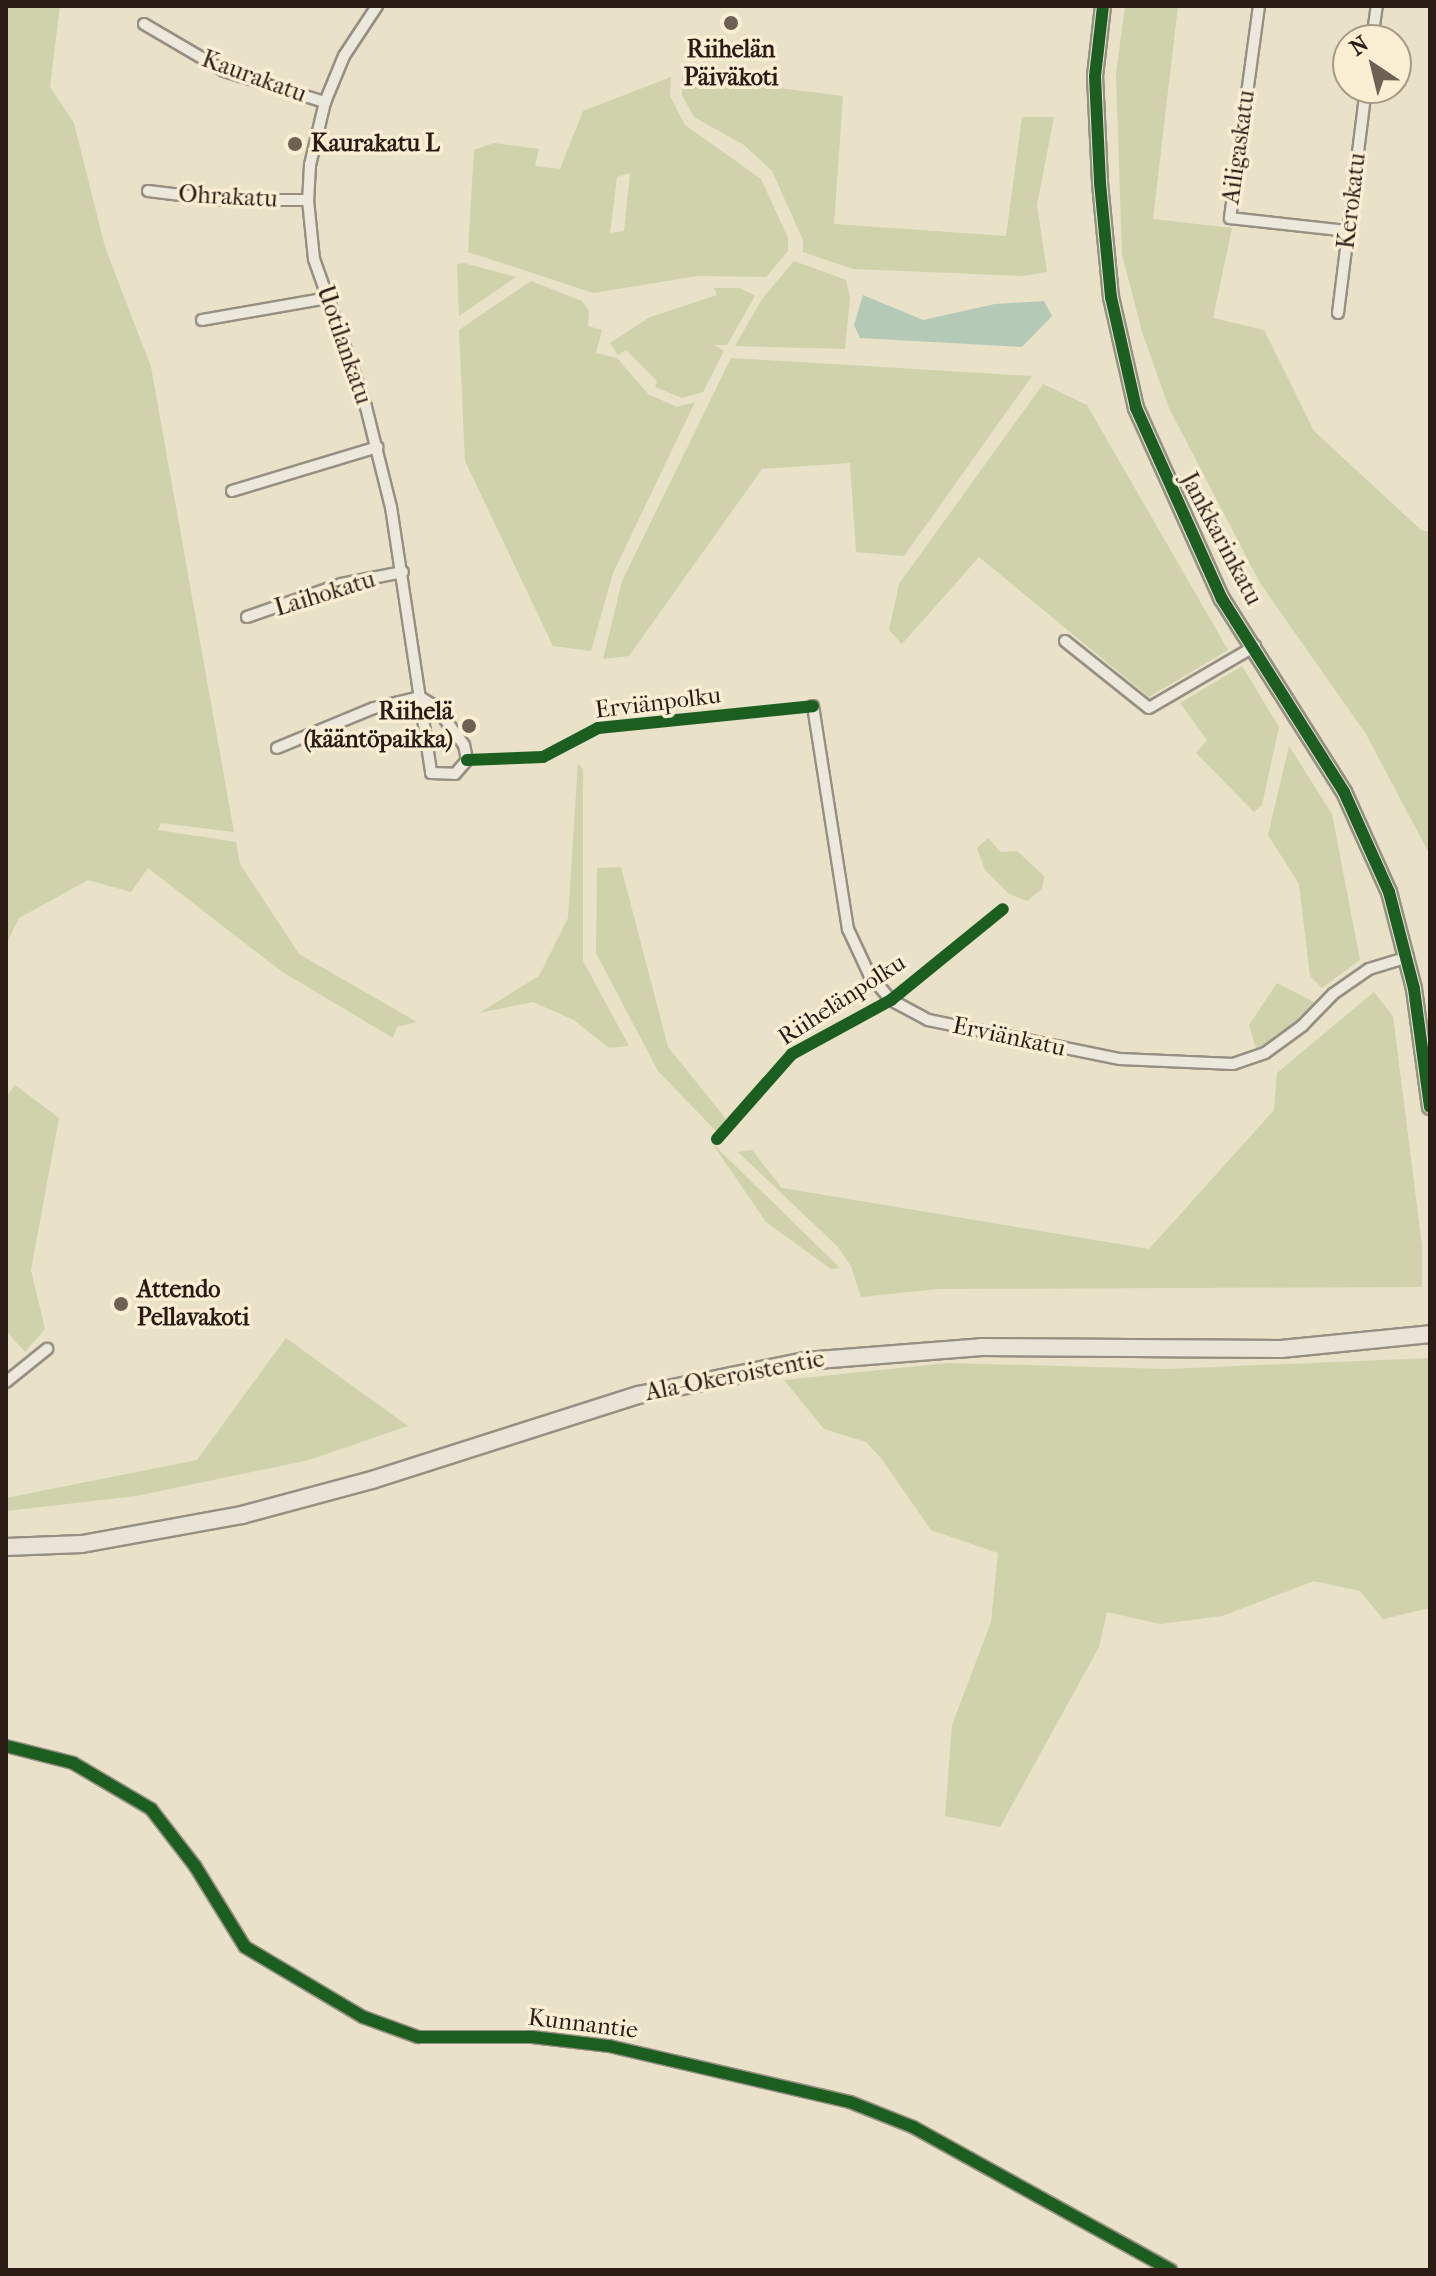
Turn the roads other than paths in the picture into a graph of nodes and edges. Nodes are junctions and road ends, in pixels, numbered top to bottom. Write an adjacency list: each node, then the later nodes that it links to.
1 (377, 6): 5 (street, Uotilankatu)
2 (1103, 6): 18 (street, Jankkarinkatu)
3 (1259, 6): 9 (street, Ailigaskatu)
4 (144, 24): 5 (street, Kaurakatu)
5 (325, 102): 8 (street, Uotilankatu)
6 (1364, 104): 9 (street, Kerokatu)
7 (148, 191): 8 (street, Ohrakatu)
8 (308, 200): 10 (street, Uotilankatu)
9 (1348, 231): 11 (street, Kerokatu)
10 (328, 298): 12 (street); 13 (street, Uotilankatu)
11 (1338, 313)
12 (202, 320)
13 (378, 447): 14 (street); 15 (street, Uotilankatu)
14 (232, 491)
15 (403, 572): 16 (street, Laihokatu); 19 (street, Uotilankatu)
16 (247, 617)
17 (1065, 641): 18 (street)
18 (1255, 646): 22 (street, Jankkarinkatu)
19 (420, 697): 19 (street, Uotilankatu); 21 (street)
20 (813, 706): 22 (street, Erviänkatu)
21 (277, 748)
22 (1408, 957): 23 (street, Jankkarinkatu)
23 (1430, 1107)
24 (1430, 1334): 27 (main road, Ala-Okeroistentie)
25 (47, 1349): 26 (street)
26 (6, 1382)
27 (59, 1546): 28 (main road, Ala-Okeroistentie); 29 (main road, Ala-Okeroistentie)
28 (6, 1547)
29 (6, 1558)
30 (6, 1746): 31 (street, Kunnantie)
31 (1171, 2270)

